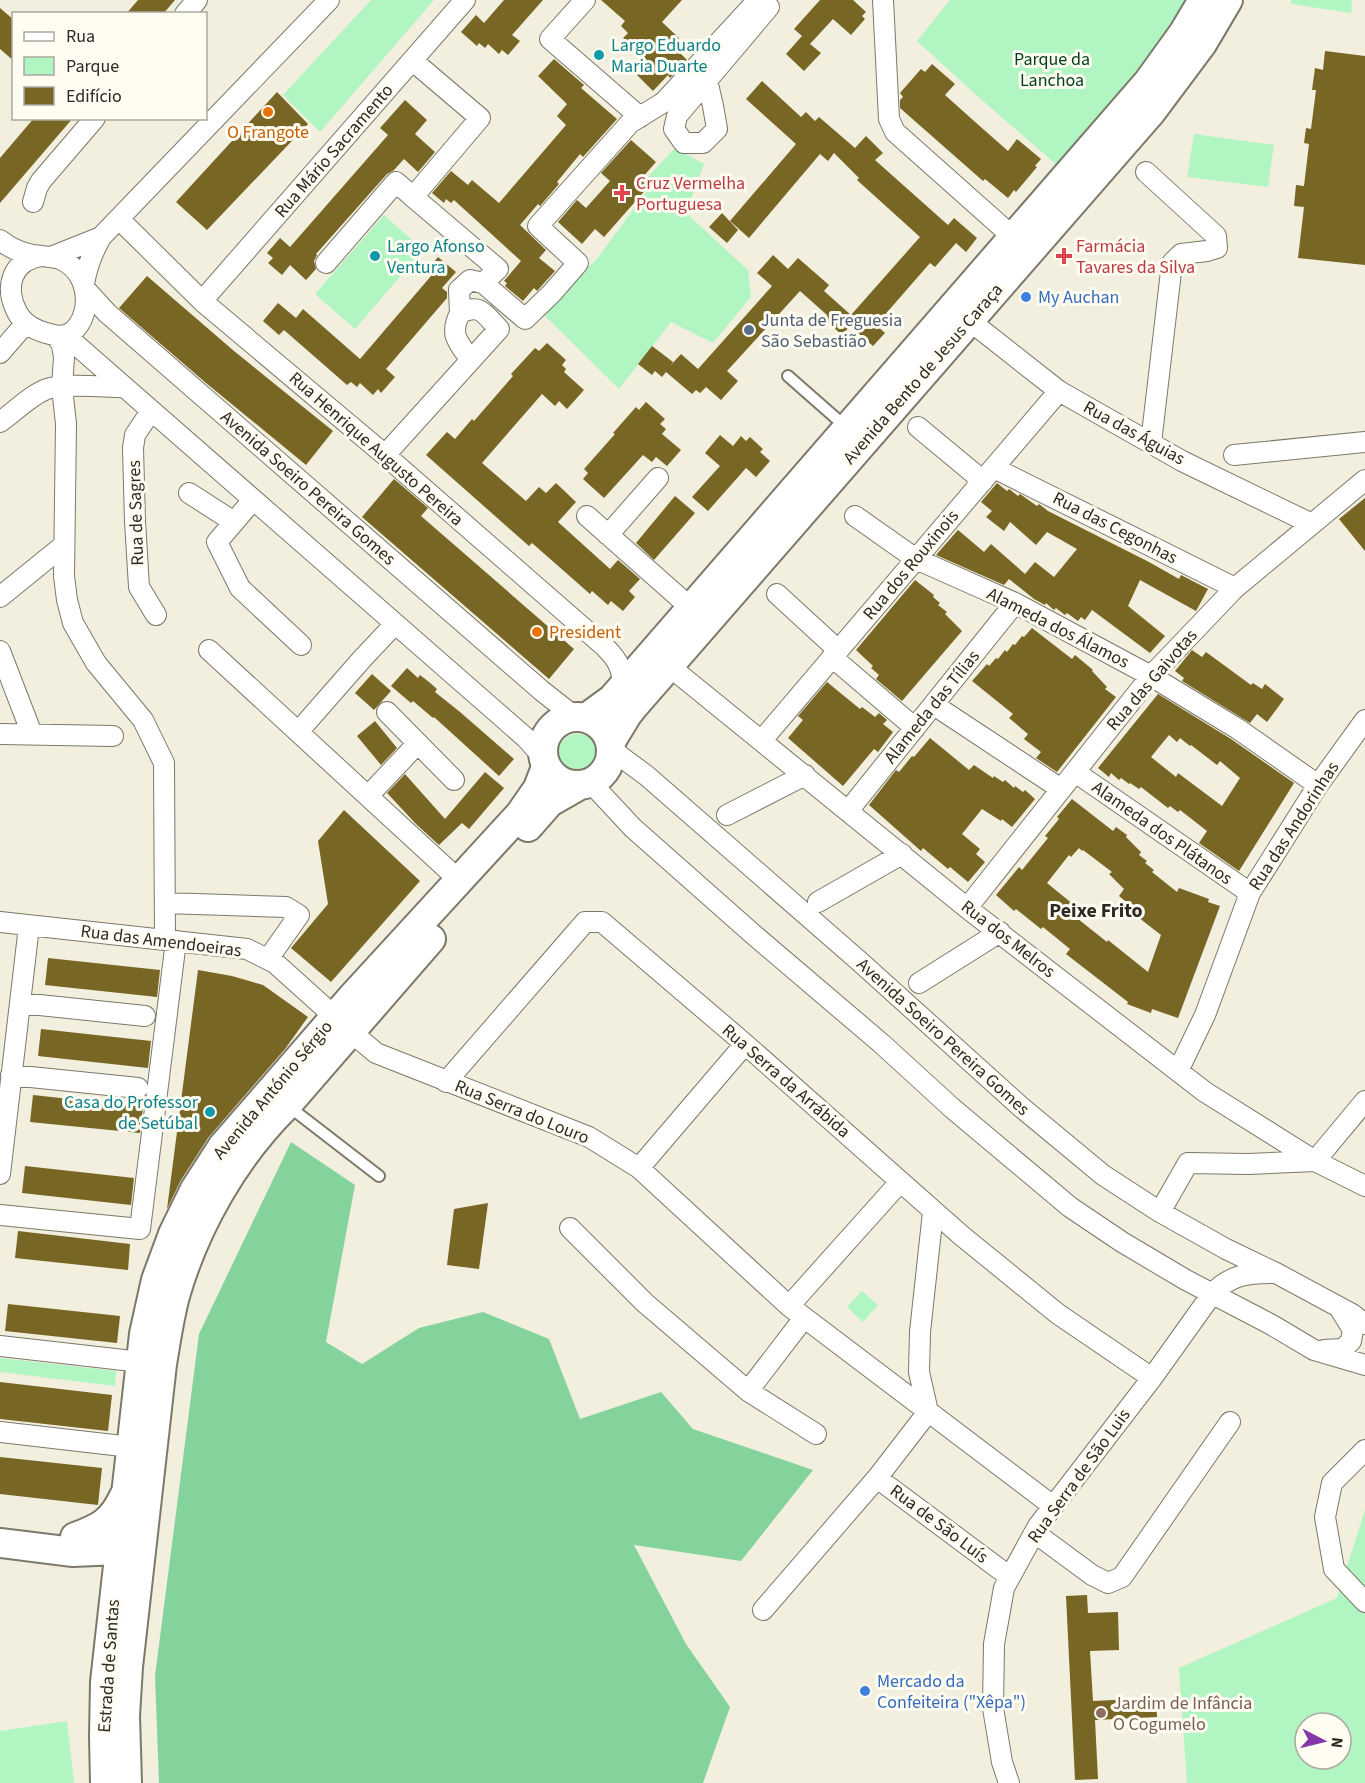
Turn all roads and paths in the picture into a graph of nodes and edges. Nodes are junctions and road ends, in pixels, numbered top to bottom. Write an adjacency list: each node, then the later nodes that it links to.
1 (197, 0): 9 (street)
2 (329, 0): 17 (street)
3 (465, 0): 10 (street, Rua Mário Sacramento)
4 (585, 0): 12 (street)
5 (883, 0): 19 (street)
6 (1203, 0): 19 (main road, Avenida Bento de Jesus Caraça)
7 (1228, 0): 29 (main road, Avenida Bento de Jesus Caraça)
8 (771, 4): 11 (street); 12 (street)
9 (187, 12)
10 (413, 61): 15 (street); 27 (street, Rua Mário Sacramento)
11 (707, 80)
12 (640, 117): 24 (street)
13 (93, 120): 16 (street)
14 (1146, 172): 45 (street)
15 (418, 191): 23 (street); 24 (street)
16 (33, 202)
17 (119, 219): 18 (street); 27 (street, Rua Henrique Augusto Pereira)
18 (101, 237): 21 (street); 25 (street)
19 (1013, 237): 43 (main road, Avenida Bento de Jesus Caraça)
20 (0, 240): 21 (street, Avenida Soeiro Pereira Gomes)
21 (46, 256): 25 (street, Avenida Soeiro Pereira Gomes); 26 (street)
22 (0, 263): 26 (street)
23 (326, 263)
24 (483, 283): 28 (street)
25 (85, 287): 31 (street); 76 (street, Avenida Soeiro Pereira Gomes)
26 (12, 290): 30 (street)
27 (202, 301): 47 (street, Rua Henrique Augusto Pereira)
28 (459, 313): 33 (street); 33 (street)
29 (969, 321): 38 (street, Rua das Águias); 71 (main road, Avenida Bento de Jesus Caraça)
30 (26, 323): 31 (street); 32 (street)
31 (60, 336): 35 (street); 37 (street)
32 (0, 353)
33 (470, 359): 47 (street)
34 (788, 376): 43 (lane)
35 (62, 387): 36 (street); 40 (street); 41 (street)
36 (91, 387): 37 (street); 41 (street)
37 (123, 387): 39 (street)
38 (1059, 391): 45 (street, Rua das Águias); 48 (street, Rua dos Rouxinois)
39 (151, 411): 52 (street); 65 (street, Rua de Sagres)
40 (0, 422)
41 (66, 424): 58 (street)
42 (918, 427): 48 (street, Rua das Cegonhas)
43 (847, 428): 64 (main road, Avenida Bento de Jesus Caraça)
44 (1365, 442): 46 (street)
45 (1151, 443): 56 (street, Rua das Águias)
46 (1234, 455)
47 (385, 456): 73 (street, Rua Henrique Augusto Pereira)
48 (988, 474): 59 (street, Rua dos Rouxinois); 60 (street, Rua das Cegonhas)
49 (658, 478): 57 (street)
50 (1365, 480): 56 (street, Rua das Gaivotas)
51 (189, 493): 55 (street)
52 (253, 500): 55 (street); 66 (street)
53 (586, 516): 57 (street)
54 (855, 516): 59 (street, Alameda dos Álamos)
55 (234, 522): 67 (street)
56 (1312, 524): 60 (street, Rua das Gaivotas)
57 (608, 536): 64 (street)
58 (64, 544): 62 (street); 100 (street)
59 (916, 559): 63 (street, Alameda dos Álamos); 70 (street, Rua dos Rouxinois)
60 (1235, 588): 72 (street, Rua das Gaivotas)
61 (777, 594): 70 (street)
62 (0, 597)
63 (1015, 603): 72 (street, Alameda dos Álamos); 74 (street, Alameda das Tílias)
64 (691, 608): 73 (main road, Avenida Bento de Jesus Caraça)
65 (156, 615)
66 (395, 624): 79 (street); 86 (street)
67 (301, 645)
68 (209, 650): 79 (street)
69 (0, 651): 81 (street)
70 (835, 654): 78 (street); 83 (street, Rua dos Rouxinois)
71 (669, 666): 83 (street, Rua dos Melros); 85 (main road, Avenida Bento de Jesus Caraça)
72 (1151, 676): 87 (street, Rua das Gaivotas); 91 (street, Alameda dos Álamos)
73 (624, 684): 76 (main road, Avenida Bento de Jesus Caraça)
74 (934, 705): 78 (street, Alameda das Tílias); 92 (street)
75 (387, 712): 84 (street)
76 (581, 717): 85 (main road, Avenida Soeiro Pereira Gomes); 86 (main road)
77 (1365, 720): 91 (street, Rua das Andorinhas)
78 (915, 728): 94 (street, Alameda das Tílias)
79 (298, 732): 93 (street)
80 (0, 734): 81 (street)
81 (32, 734): 82 (street)
82 (113, 736)
83 (762, 740): 88 (street, Rua dos Melros)
84 (418, 743): 89 (street); 93 (street)
85 (611, 746): 90 (main road); 125 (street, Avenida Soeiro Pereira Gomes)
86 (544, 762): 90 (main road); 97 (main road, Avenida António Sérgio)
87 (1075, 772): 92 (street, Rua das Gaivotas); 98 (street, Alameda dos Plátanos)
88 (805, 775): 94 (street, Rua dos Melros); 95 (street)
89 (454, 780)
90 (584, 784): 110 (main road, Avenida António Sérgio); 129 (street)
91 (1318, 785): 98 (street, Rua das Andorinhas)
92 (1061, 789): 101 (street, Rua das Gaivotas)
93 (368, 796): 97 (street)
94 (848, 811): 96 (street, Rua dos Melros)
95 (727, 815)
96 (902, 854): 99 (street); 101 (street, Rua dos Melros)
97 (460, 881): 110 (main road, Avenida António Sérgio)
98 (1250, 893): 112 (street, Rua das Andorinhas)
99 (818, 902)
100 (165, 903): 105 (street); 106 (street)
101 (967, 908): 104 (street, Rua dos Melros)
102 (0, 922): 103 (street, Rua das Amendoeiras)
103 (28, 926): 105 (street, Rua das Amendoeiras); 108 (street)
104 (999, 932): 107 (street); 112 (street, Rua dos Melros)
105 (171, 940): 106 (street, Rua das Amendoeiras); 126 (street)
106 (268, 959): 110 (street, Rua das Amendoeiras)
107 (919, 983)
108 (20, 1002): 109 (street); 113 (street)
109 (145, 1016)
110 (343, 1025): 114 (street, Rua Serra do Louro); 117 (main road, Avenida António Sérgio); 135 (main road, Avenida António Sérgio)
111 (745, 1044): 114 (street, Rua Serra da Arrábida); 119 (street); 122 (street, Rua Serra da Arrábida)
112 (1178, 1071): 118 (street, Rua dos Melros)
113 (11, 1075): 115 (street); 120 (street)
114 (447, 1082): 119 (street, Rua Serra do Louro)
115 (138, 1088)
116 (1365, 1101): 118 (street)
117 (287, 1105): 121 (lane); 152 (main road, Avenida António Sérgio)
118 (1315, 1161): 123 (street, Rua dos Melros); 125 (street)
119 (639, 1168): 131 (street, Rua Serra do Louro)
120 (0, 1174)
121 (379, 1176)
122 (900, 1182): 124 (street, Rua Serra da Arrábida); 131 (street)
123 (1365, 1186)
124 (933, 1212): 137 (street, Rua Serra da Arrábida); 139 (street)
125 (1160, 1212): 128 (street, Avenida Soeiro Pereira Gomes)
126 (0, 1215)
127 (570, 1228): 138 (street)
128 (1276, 1272): 129 (street, Rua Serra de São Luis); 130 (street, Avenida Soeiro Pereira Gomes)
129 (1212, 1294): 134 (street); 137 (street, Rua Serra de São Luis)
130 (1338, 1307): 132 (street, Avenida Soeiro Pereira Gomes); 134 (street)
131 (797, 1312): 138 (street); 139 (street, Rua Serra do Louro)
132 (1365, 1324)
133 (0, 1346): 135 (street)
134 (1314, 1350): 136 (street)
135 (141, 1362): 143 (main road, Avenida António Sérgio)
136 (1365, 1365)
137 (1152, 1378): 147 (street, Rua Serra de São Luis)
138 (748, 1391): 142 (street)
139 (928, 1412): 145 (street, Rua de São Luís); 147 (street, Rua Serra do Louro)
140 (1230, 1422): 149 (street)
141 (0, 1432): 143 (street)
142 (816, 1434)
143 (131, 1447): 146 (main road, Avenida António Sérgio)
144 (1365, 1450): 154 (street)
145 (877, 1478): 153 (street, Rua de São Luís); 155 (street)
146 (126, 1492): 151 (main road); 152 (main road, Avenida António Sérgio)
147 (1053, 1506): 149 (street, Rua Serra de São Luis)
148 (0, 1528): 151 (main road)
149 (1035, 1533): 153 (street, Rua Serra de São Luis)
150 (0, 1543): 151 (main road)
151 (74, 1545): 152 (main road); 156 (main road)
152 (130, 1551): 156 (main road, Estrada de Santas); 158 (main road, Estrada de Santas)
153 (1010, 1577): 159 (street, Rua Serra de São Luis)
154 (1365, 1602)
155 (763, 1610)
156 (111, 1617): 157 (main road, Estrada de Santas)
157 (105, 1783)
158 (127, 1783)
159 (1009, 1783)

